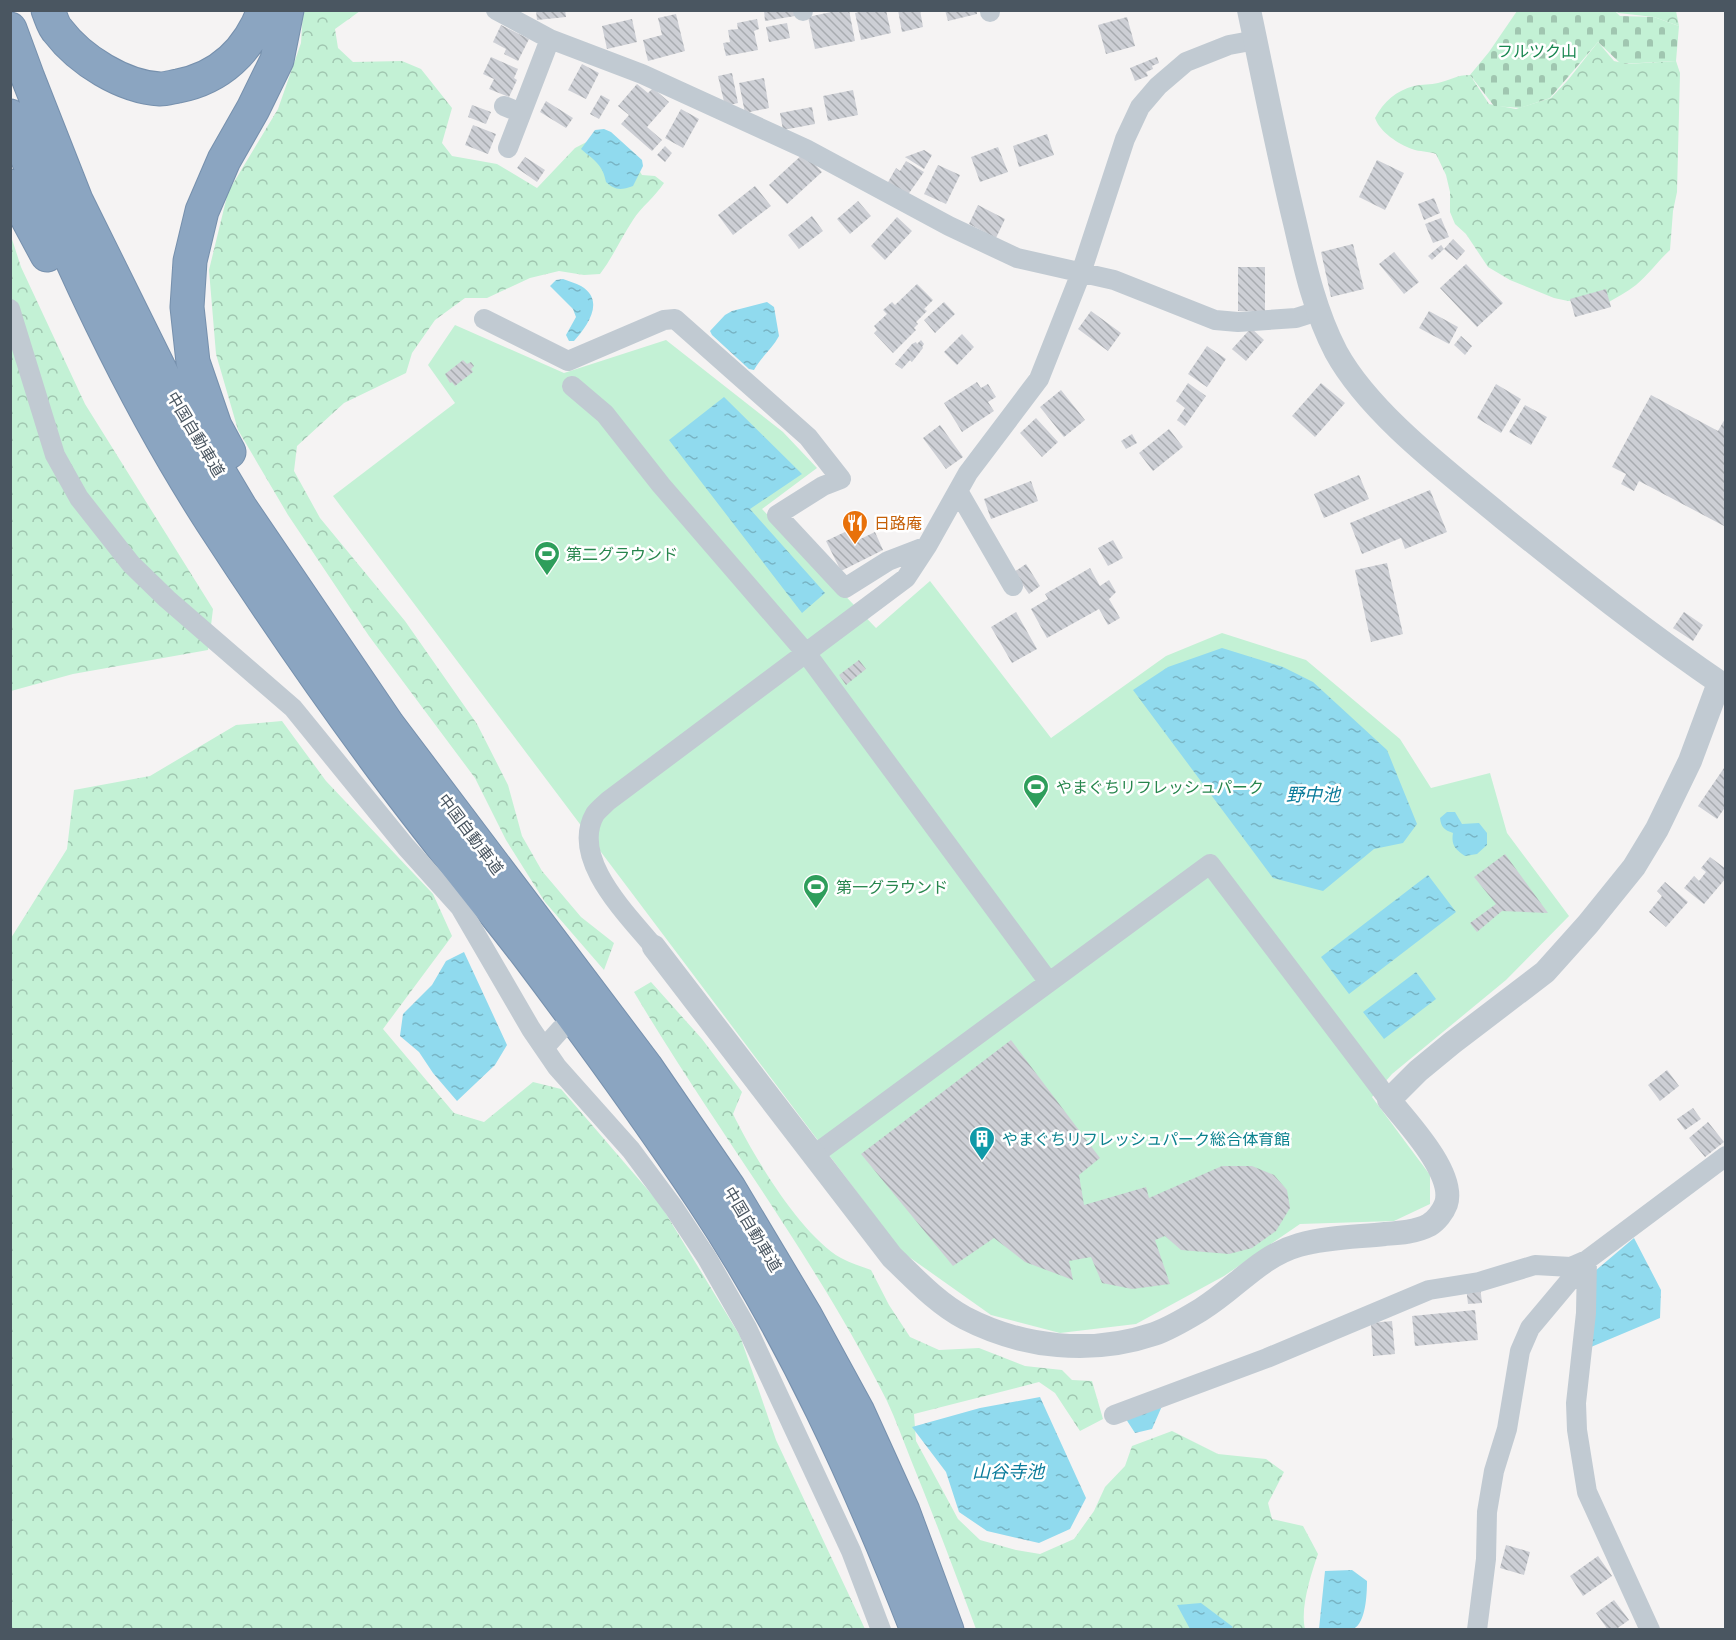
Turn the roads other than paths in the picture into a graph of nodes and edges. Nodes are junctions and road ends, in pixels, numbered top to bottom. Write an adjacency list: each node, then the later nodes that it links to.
1 (48, 10): 2 (highway)
2 (264, 10)
3 (287, 10): 21 (highway)
4 (496, 10): 7 (street)
5 (1250, 10): 8 (street)
6 (10, 29): 21 (highway, 中国自動車道)
7 (550, 39): 10 (street); 12 (street)
8 (1256, 40): 12 (street); 14 (street)
9 (10, 116): 18 (highway, 中国自動車道)
10 (508, 148)
11 (10, 186): 18 (highway)
12 (1081, 273): 14 (street); 17 (street)
13 (10, 309): 27 (street)
14 (1318, 311): 23 (street)
15 (484, 320): 19 (street)
16 (572, 386): 22 (street)
17 (958, 491): 19 (street); 20 (street)
18 (210, 520): 34 (highway, 中国自動車道)
19 (927, 546): 22 (street)
20 (1013, 586)
21 (327, 638): 35 (highway, 中国自動車道)
22 (806, 653): 24 (street); 25 (street)
23 (1722, 685): 28 (street)
24 (654, 947): 29 (street)
25 (1048, 981): 28 (street); 29 (street)
26 (561, 1029): 27 (street)
27 (544, 1048): 33 (street)
28 (1389, 1100): 29 (street)
29 (814, 1155)
30 (1725, 1156): 31 (street)
31 (1587, 1260): 32 (street); 36 (street); 37 (street)
32 (1114, 1415)
33 (881, 1629)
34 (917, 1629)
35 (947, 1629)
36 (1478, 1629)
37 (1650, 1629)

